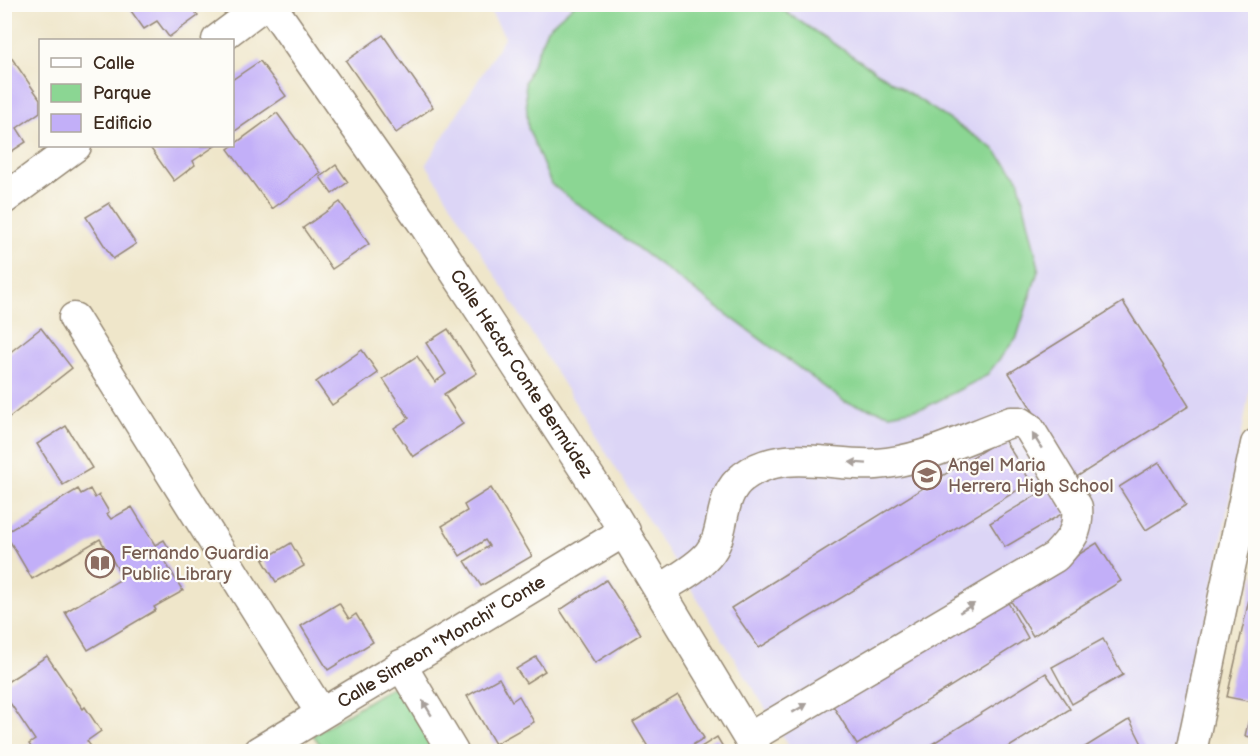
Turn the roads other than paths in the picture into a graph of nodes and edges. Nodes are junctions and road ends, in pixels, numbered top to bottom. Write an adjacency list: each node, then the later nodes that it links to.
1 (267, 4): 2 (street); 7 (street, Calle Héctor Conte Bermúdez)
2 (218, 39)
3 (75, 147): 4 (street)
4 (4, 199)
5 (74, 318): 10 (street)
6 (1256, 444): 15 (street)
7 (625, 531): 8 (street, Calle Héctor Conte Bermúdez); 9 (street, Calle Simeon "Monchi" Conte)
8 (660, 590): 12 (street, Calle Héctor Conte Bermúdez); 12 (street, one-way to 8)
9 (401, 665): 10 (street, Calle Simeon "Monchi" Conte); 14 (street, one-way to 9)
10 (321, 714): 11 (street, Calle Simeon "Monchi" Conte)
11 (302, 741): 13 (street, Calle Simeon "Monchi" Conte)
12 (753, 745)
13 (258, 752)
14 (453, 752)
15 (1191, 752)

